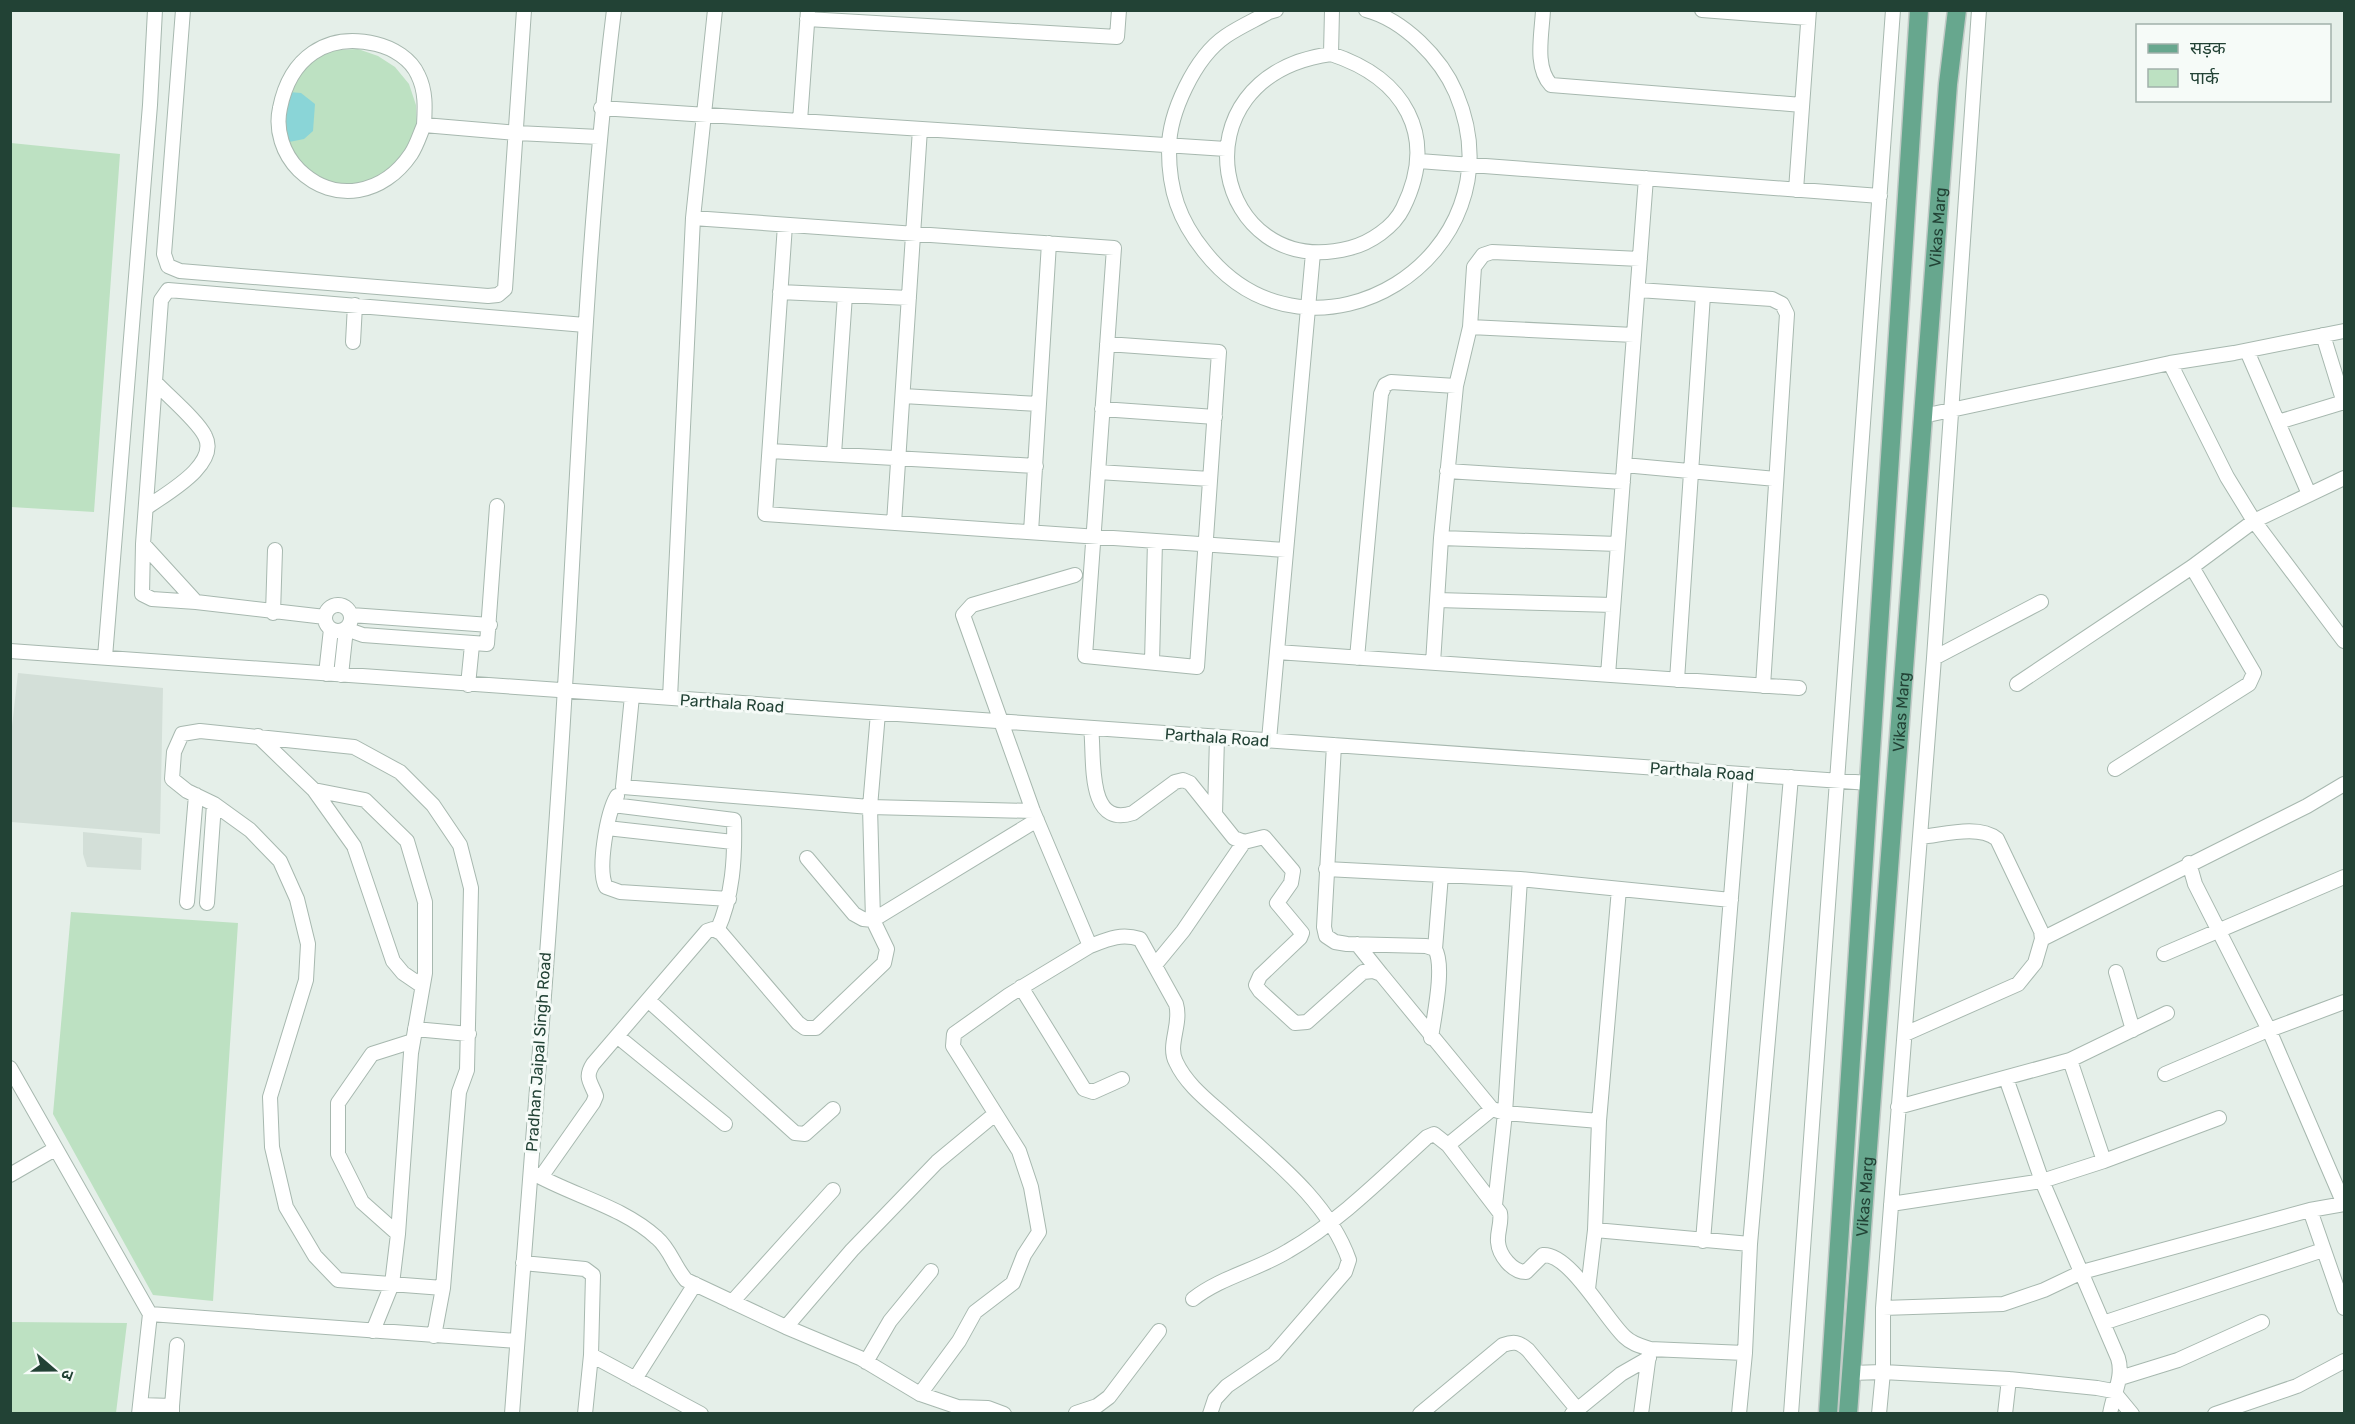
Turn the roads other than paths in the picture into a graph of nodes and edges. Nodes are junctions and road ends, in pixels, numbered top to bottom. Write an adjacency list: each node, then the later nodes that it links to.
1 (155, 10): 19 (street)
2 (183, 10): 21 (street)
3 (524, 10): 27 (street)
4 (614, 10): 22 (street, Pradhan Jaipal Singh Road)
5 (715, 10): 23 (street)
6 (1119, 10): 17 (street)
7 (1276, 10): 29 (street)
8 (1332, 10): 18 (street)
9 (1366, 10): 32 (street)
10 (1543, 10): 20 (street)
11 (1702, 10): 16 (street)
12 (1893, 10): 35 (street)
13 (1919, 10): 136 (main road, Vikas Marg)
14 (1957, 10): 65 (main road, Vikas Marg)
15 (1978, 10): 64 (street)
16 (1808, 14): 20 (street)
17 (808, 15): 24 (street)
18 (1330, 54): 30 (street); 31 (street)
19 (150, 105): 21 (street); 109 (street)
20 (1802, 105): 34 (street)
21 (175, 108): 27 (street)
22 (602, 108): 23 (street); 28 (street, Pradhan Jaipal Singh Road)
23 (705, 116): 24 (street); 36 (street)
24 (800, 121): 26 (street)
25 (424, 124): 25 (street); 27 (street)
26 (920, 129): 29 (street); 38 (street)
27 (517, 133): 28 (street)
28 (599, 137): 49 (street, Pradhan Jaipal Singh Road)
29 (1169, 145): 30 (street); 48 (street)
30 (1226, 149): 40 (street)
31 (1419, 161): 32 (street); 40 (street)
32 (1471, 165): 33 (street); 48 (street)
33 (1646, 178): 34 (street); 41 (street)
34 (1796, 190): 35 (street)
35 (1880, 196): 135 (street)
36 (693, 218): 37 (street); 124 (street)
37 (785, 225): 38 (street); 43 (street)
38 (914, 234): 39 (street); 46 (street)
39 (1049, 243): 55 (street); 62 (street)
40 (1313, 253): 48 (street)
41 (1640, 260): 42 (street); 50 (street)
42 (1638, 290): 45 (street); 52 (street)
43 (780, 292): 44 (street); 68 (street)
44 (845, 295): 46 (street); 69 (street)
45 (1704, 295): 74 (street); 78 (street)
46 (909, 298): 60 (street)
47 (355, 305): 49 (street); 54 (street); 58 (street)
48 (1308, 308): 93 (street)
49 (585, 325): 122 (street, Pradhan Jaipal Singh Road)
50 (1470, 327): 52 (street); 59 (street)
51 (2344, 331): 53 (street)
52 (1634, 335): 71 (street)
53 (2323, 335): 56 (street); 61 (street)
54 (353, 342)
55 (1107, 344): 63 (street); 66 (street)
56 (2247, 351): 57 (street); 67 (street)
57 (2170, 363): 64 (street); 83 (street)
58 (155, 382): 82 (street); 82 (street)
59 (1456, 386): 73 (street); 110 (street)
60 (903, 396): 62 (street); 70 (street)
61 (2344, 402): 67 (street)
62 (1039, 405): 72 (street)
63 (1102, 409): 66 (street); 75 (street)
64 (1951, 411): 65 (street); 111 (street)
65 (1923, 416): 241 (main road, Vikas Marg)
66 (1215, 417): 77 (street)
67 (2278, 422): 80 (street)
68 (770, 451): 69 (street); 84 (street)
69 (834, 454): 70 (street)
70 (898, 458): 72 (street); 84 (street)
71 (1624, 465): 74 (street); 79 (street)
72 (1036, 466): 85 (street)
73 (1447, 471): 79 (street); 87 (street)
74 (1691, 471): 78 (street); 117 (street)
75 (1098, 472): 77 (street); 86 (street)
76 (2344, 478): 80 (street)
77 (1210, 479): 90 (street)
78 (1776, 479): 120 (street)
79 (1623, 482): 91 (street)
80 (2308, 494): 83 (street)
81 (497, 506): 103 (street)
82 (146, 508): 89 (street)
83 (2254, 520): 94 (street); 105 (street)
84 (894, 523): 85 (street)
85 (1031, 532): 86 (street)
86 (1093, 537): 88 (street); 112 (street)
87 (1441, 538): 91 (street); 96 (street)
88 (1155, 541): 90 (street); 112 (street)
89 (143, 544): 97 (street); 97 (street)
90 (1206, 544): 93 (street); 112 (street)
91 (1618, 544): 99 (street)
92 (276, 550): 100 (street)
93 (1286, 550): 108 (street)
94 (2192, 567): 118 (street); 132 (street)
95 (1075, 575): 126 (street)
96 (1437, 600): 99 (street); 113 (street)
97 (196, 602): 100 (street)
98 (2041, 602): 111 (street)
99 (1613, 605): 116 (street)
100 (273, 613): 102 (street)
101 (351, 615): 102 (street); 103 (street); 104 (street)
102 (328, 623): 104 (street); 114 (street)
103 (490, 626): 106 (street)
104 (346, 629): 106 (street); 115 (street)
105 (2344, 640)
106 (472, 645): 119 (street)
107 (10, 651): 109 (street, Parthala Road)
108 (1277, 652): 110 (street); 130 (street)
109 (105, 657): 114 (street, Parthala Road)
110 (1358, 658): 113 (street)
111 (1934, 658): 147 (street)
112 (1152, 662)
113 (1433, 663): 116 (street)
114 (326, 674): 115 (street, Parthala Road)
115 (341, 675): 119 (street, Parthala Road)
116 (1608, 675): 117 (street)
117 (1677, 680): 120 (street)
118 (2017, 684)
119 (468, 685): 122 (street, Parthala Road)
120 (1763, 686): 121 (street)
121 (1798, 688)
122 (565, 691): 123 (street, Parthala Road); 201 (street, Pradhan Jaipal Singh Road)
123 (632, 696): 124 (street, Parthala Road); 138 (street)
124 (670, 698): 125 (street, Parthala Road)
125 (878, 713): 126 (street, Parthala Road); 143 (street)
126 (1002, 722): 127 (street, Parthala Road); 145 (street)
127 (1091, 728): 129 (street, Parthala Road); 144 (street)
128 (258, 736): 139 (street); 140 (street); 181 (street)
129 (1217, 737): 130 (street, Parthala Road); 144 (street)
130 (1269, 740): 131 (street, Parthala Road)
131 (1335, 745): 133 (street, Parthala Road); 152 (street)
132 (2115, 768)
133 (1741, 774): 134 (street, Parthala Road); 158 (street)
134 (1791, 777): 135 (street, Parthala Road); 213 (street)
135 (1836, 780): 136 (street, Parthala Road); 260 (street)
136 (1869, 783): 261 (main road, Vikas Marg)
137 (2344, 784): 151 (street)
138 (622, 787): 142 (street); 143 (street)
139 (315, 790): 174 (street); 174 (street)
140 (196, 795): 141 (street); 159 (street)
141 (213, 804): 160 (street); 218 (street)
142 (613, 805): 146 (street); 148 (street)
143 (870, 807): 145 (street); 161 (street)
144 (1215, 814): 149 (street)
145 (1035, 816): 161 (street); 168 (street)
146 (608, 828): 148 (street); 157 (street)
147 (1921, 837): 166 (street); 182 (street)
148 (733, 842): 157 (street)
149 (1244, 842): 164 (street); 171 (street)
150 (807, 858): 161 (street)
151 (2189, 863): 162 (street); 166 (street)
152 (1326, 869): 153 (street); 165 (street)
153 (1441, 875): 155 (street); 169 (street)
154 (2344, 877): 162 (street)
155 (1520, 879): 156 (street); 193 (street)
156 (1619, 889): 158 (street); 196 (street)
157 (729, 899): 163 (street)
158 (1731, 900): 212 (street)
159 (187, 902)
160 (207, 903)
161 (873, 920): 163 (street)
162 (2220, 930): 170 (street); 180 (street)
163 (717, 932): 176 (street)
164 (1302, 933): 165 (street); 173 (street)
165 (1326, 934): 167 (street)
166 (2042, 939): 182 (street)
167 (1358, 944): 169 (street); 173 (street)
168 (1090, 946): 171 (street); 175 (street)
169 (1435, 949): 185 (street)
170 (2164, 954)
171 (1155, 964): 209 (street)
172 (2116, 972): 179 (street)
173 (1381, 974): 185 (street)
174 (422, 986): 183 (street)
175 (1021, 987): 190 (street); 194 (street)
176 (648, 1000): 184 (street); 192 (street)
177 (2344, 1002): 180 (street)
178 (2167, 1014): 179 (street)
179 (2133, 1030): 186 (street)
180 (2269, 1030): 188 (street); 206 (street)
181 (469, 1034): 183 (street); 220 (street)
182 (1905, 1034): 191 (street)
183 (414, 1035): 211 (street); 211 (street)
184 (617, 1036): 197 (street); 201 (street)
185 (1431, 1038): 193 (street)
186 (2070, 1060): 189 (street); 200 (street)
187 (10, 1068): 199 (street)
188 (2165, 1074)
189 (2006, 1078): 191 (street); 203 (street)
190 (1122, 1079)
191 (1898, 1107): 205 (street)
192 (833, 1109)
193 (1498, 1111): 196 (street); 198 (street); 207 (street)
194 (995, 1114): 229 (street); 246 (street)
195 (2219, 1118): 200 (street)
196 (1599, 1121): 210 (street)
197 (725, 1124)
198 (1448, 1145): 207 (street); 209 (street)
199 (55, 1149): 202 (street); 226 (street)
200 (2104, 1161): 203 (street)
201 (535, 1174): 215 (street, Pradhan Jaipal Singh Road); 219 (street)
202 (10, 1176)
203 (2042, 1181): 205 (street); 217 (street)
204 (832, 1190): 223 (street)
205 (1891, 1204): 224 (street)
206 (2344, 1204): 208 (street)
207 (1495, 1205): 221 (street)
208 (2310, 1210): 214 (street); 217 (street)
209 (1330, 1224): 222 (street); 256 (street)
210 (1594, 1230): 212 (street); 221 (street)
211 (398, 1234): 218 (street)
212 (1703, 1240): 213 (street)
213 (1750, 1244): 235 (street)
214 (2323, 1250): 225 (street); 228 (street)
215 (523, 1263): 233 (street, Pradhan Jaipal Singh Road); 237 (street)
216 (931, 1271): 239 (street)
217 (2082, 1272): 224 (street); 228 (street)
218 (392, 1284): 220 (street); 230 (street)
219 (695, 1284): 223 (street); 242 (street)
220 (443, 1288): 232 (street)
221 (1588, 1289): 236 (street)
222 (1192, 1299)
223 (732, 1302): 229 (street)
224 (1883, 1308): 240 (street)
225 (2344, 1308)
226 (150, 1314): 230 (street); 247 (street)
227 (2262, 1322): 243 (street)
228 (2103, 1323): 243 (street)
229 (786, 1327): 239 (street)
230 (373, 1331): 232 (street)
231 (1159, 1331): 255 (street)
232 (434, 1336): 233 (street)
233 (517, 1341): 250 (street, Pradhan Jaipal Singh Road)
234 (177, 1345): 248 (street)
235 (1745, 1353): 236 (street); 259 (street)
236 (1649, 1354): 249 (street); 258 (street)
237 (591, 1355): 242 (street); 251 (street)
238 (2344, 1361): 267 (street)
239 (866, 1362): 246 (street)
240 (1883, 1372): 241 (street); 244 (street); 263 (street)
241 (1851, 1373): 262 (main road, Vikas Marg)
242 (635, 1378): 252 (street)
243 (2120, 1378): 245 (street)
244 (2009, 1379): 245 (street); 264 (street)
245 (2113, 1391): 265 (street); 266 (street)
246 (920, 1394): 253 (street)
247 (140, 1409): 248 (street)
248 (172, 1410)
249 (1574, 1411): 257 (street)
250 (512, 1413)
251 (585, 1413)
252 (699, 1413)
253 (1004, 1413)
254 (1068, 1413): 255 (street)
255 (1076, 1413)
256 (1210, 1413)
257 (1420, 1413)
258 (1641, 1413)
259 (1739, 1413)
260 (1791, 1413)
261 (1828, 1413)
262 (1848, 1413)
263 (1879, 1413)
264 (2005, 1413)
265 (2110, 1413)
266 (2133, 1413)
267 (2215, 1413)

